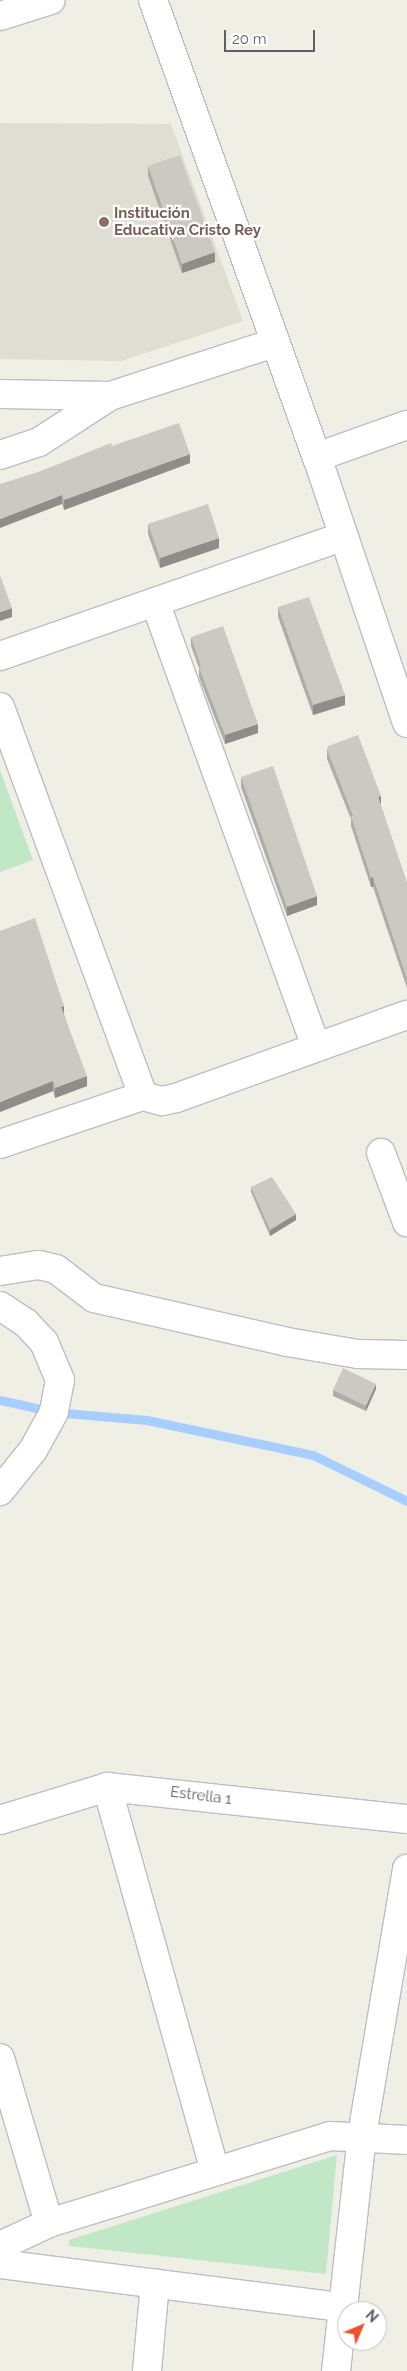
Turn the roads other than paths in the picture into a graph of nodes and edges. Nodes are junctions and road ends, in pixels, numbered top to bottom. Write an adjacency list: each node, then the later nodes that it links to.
1 (51, 0): 3 (street)
2 (153, 0): 4 (street)
3 (0, 16)
4 (274, 343): 6 (street); 9 (street)
5 (0, 394): 6 (street)
6 (110, 396): 8 (street)
7 (407, 425): 9 (street)
8 (0, 455)
9 (317, 457): 10 (street)
10 (342, 537): 11 (street); 14 (street)
11 (155, 602): 12 (street); 16 (street)
12 (0, 656)
13 (0, 707): 17 (street)
14 (407, 722)
15 (407, 1015): 16 (street)
16 (316, 1046): 17 (street)
17 (143, 1096): 18 (street)
18 (0, 1144)
19 (380, 1153): 20 (street)
20 (407, 1222)
21 (0, 1272): 23 (street)
22 (0, 1306): 24 (street)
23 (407, 1355)
24 (0, 1491)
25 (107, 1787): 26 (street, Estrella 1); 27 (street, Estrella 1); 32 (street)
26 (407, 1819)
27 (0, 1820)
28 (407, 1869): 30 (street)
29 (0, 2058): 33 (street)
30 (362, 2135): 31 (street); 32 (street); 37 (street)
31 (407, 2140)
32 (215, 2171): 33 (street)
33 (49, 2223): 34 (street)
34 (0, 2246)
35 (0, 2264): 36 (street)
36 (155, 2283): 38 (street); 40 (street)
37 (342, 2301)
38 (337, 2306)
39 (338, 2351): 41 (street)
40 (147, 2371)
41 (336, 2371)

